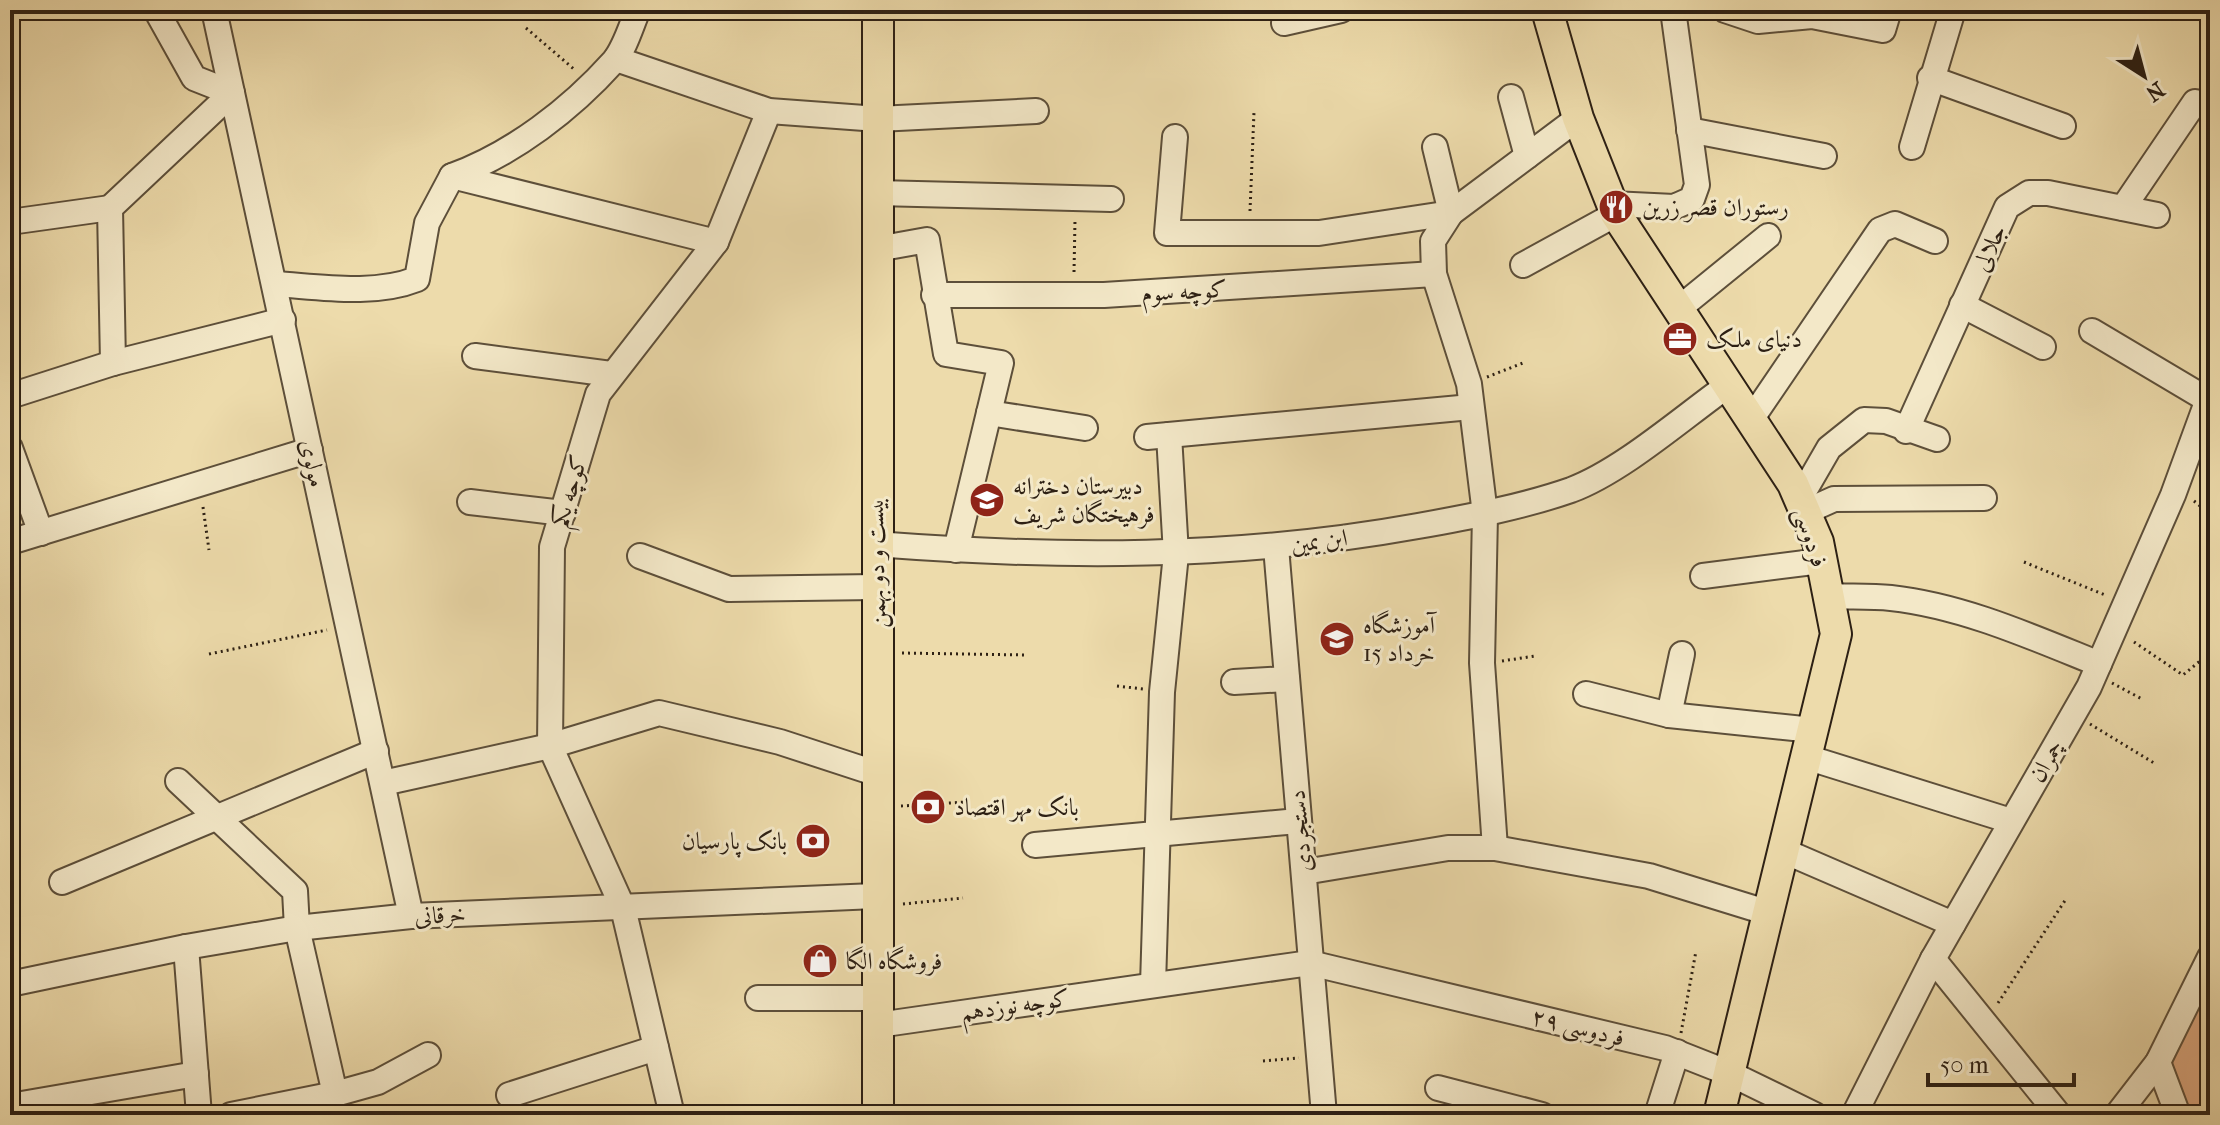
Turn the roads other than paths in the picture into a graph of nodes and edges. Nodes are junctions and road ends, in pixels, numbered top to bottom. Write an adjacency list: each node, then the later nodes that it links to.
1 (156, 10): 14 (street)
2 (214, 10): 14 (street, مولوی)
3 (638, 10): 12 (street)
4 (878, 10): 20 (main road, بیست و دو بهمن)
5 (1341, 10): 11 (street)
6 (1547, 10): 19 (main road, فردوسی)
7 (1673, 10): 22 (street)
8 (1725, 10): 9 (street)
9 (1889, 10)
10 (1953, 10): 13 (street)
11 (1284, 23)
12 (616, 59): 17 (street); 28 (street)
13 (1930, 78): 21 (street); 25 (street)
14 (232, 93): 31 (street); 43 (street, مولوی)
15 (1511, 97): 26 (street)
16 (2195, 102): 32 (street)
17 (769, 111): 20 (street); 39 (street, کوچه یکم)
18 (1036, 111): 20 (street)
19 (1578, 118): 26 (street); 33 (main road, فردوسی)
20 (878, 119): 29 (main road, بیست و دو بهمن)
21 (2063, 126)
22 (1689, 130): 27 (street); 33 (street)
23 (1175, 137): 34 (street)
24 (1435, 147): 34 (street)
25 (1912, 147)
26 (1527, 156): 34 (street)
27 (1824, 156)
28 (452, 176): 39 (street); 43 (street)
29 (877, 193): 30 (street); 40 (main road, بیست و دو بهمن)
30 (1111, 199)
31 (110, 208): 36 (street); 51 (street)
32 (2123, 208): 35 (street, جلالی); 45 (street, جلالی)
33 (1614, 209): 41 (street); 46 (main road, فردوسی)
34 (1451, 213): 42 (street)
35 (2157, 215)
36 (10, 222)
37 (1768, 236): 46 (street)
38 (1935, 241): 58 (street)
39 (716, 242): 52 (street, کوچه یکم)
40 (877, 249): 44 (street); 71 (main road, بیست و دو بهمن)
41 (1523, 265)
42 (1434, 274): 44 (street, کوچه سوم); 55 (street)
43 (275, 284): 47 (street, مولوی)
44 (934, 295): 57 (street)
45 (1962, 305): 49 (street); 60 (street, جلالی)
46 (1677, 310): 53 (main road, فردوسی)
47 (283, 320): 51 (street); 63 (street, مولوی)
48 (2092, 331): 56 (street)
49 (2043, 347)
50 (475, 356): 52 (street)
51 (113, 363): 54 (street)
52 (611, 374): 67 (street, کوچه یکم)
53 (1727, 386): 58 (main road, فردوسی); 68 (street, ابن یمین)
54 (10, 396)
55 (1470, 396): 68 (street); 74 (street)
56 (2209, 397): 81 (street, چمران)
57 (989, 413): 59 (street); 73 (street)
58 (1750, 421): 66 (main road, فردوسی)
59 (1085, 428)
60 (1906, 431): 61 (street); 66 (street)
61 (1937, 439)
62 (10, 448): 69 (street)
63 (310, 450): 69 (street); 88 (street, مولوی)
64 (1984, 498): 66 (street)
65 (470, 502): 67 (street)
66 (1802, 506): 76 (main road, فردوسی)
67 (563, 513): 87 (street, کوچه یکم)
68 (1485, 514): 72 (street, ابن یمین); 97 (street)
69 (41, 533): 70 (street)
70 (10, 542)
71 (875, 544): 73 (street, ابن یمین); 78 (main road, بیست و دو بهمن)
72 (1276, 547): 74 (street, ابن یمین); 82 (street, دستجردی)
73 (956, 550): 74 (street, ابن یمین)
74 (1176, 554): 95 (street)
75 (640, 556): 78 (street)
76 (1821, 561): 77 (street); 79 (main road, فردوسی)
77 (1703, 576)
78 (876, 587): 89 (main road, بیست و دو بهمن)
79 (1828, 596): 81 (street); 86 (main road, فردوسی)
80 (1682, 654): 85 (street)
81 (2097, 669): 94 (street, چمران)
82 (1287, 679): 83 (street); 93 (street, دستجردی)
83 (1234, 682)
84 (1586, 694): 85 (street)
85 (1669, 715): 86 (street)
86 (1809, 744): 94 (street); 98 (main road, فردوسی)
87 (550, 746): 89 (street); 91 (street); 102 (street, کوچه یکم)
88 (376, 751): 91 (street, مولوی); 92 (street)
89 (878, 774): 101 (main road, بیست و دو بهمن)
90 (178, 781): 92 (street)
91 (383, 783): 104 (street, مولوی)
92 (218, 817): 100 (street); 106 (street)
93 (1298, 821): 95 (street); 99 (street, دستجردی)
94 (2011, 821): 105 (street, چمران)
95 (1158, 832): 96 (street); 112 (street)
96 (1035, 845)
97 (1495, 848): 99 (street); 103 (street)
98 (1784, 851): 103 (main road, فردوسی); 105 (street)
99 (1304, 872): 110 (street, دستجردی)
100 (62, 882)
101 (875, 901): 102 (street, خرقانی); 114 (main road, بیست و دو بهمن)
102 (623, 908): 104 (street, خرقانی); 115 (street, کوچه یکم)
103 (1769, 913): 120 (main road, فردوسی)
104 (411, 916): 106 (street, خرقانی)
105 (1953, 924): 109 (street, چمران)
106 (297, 928): 107 (street, خرقانی); 122 (street)
107 (186, 947): 111 (street, خرقانی); 119 (street)
108 (2210, 957): 118 (street)
109 (1933, 959): 134 (street, چمران); 135 (street)
110 (1310, 963): 112 (street, کوچه نوزدهم); 116 (street, فردوسی ۲۹); 129 (street, دستجردی)
111 (10, 984)
112 (1153, 985): 114 (street, کوچه نوزدهم)
113 (758, 998): 114 (street, کوچه نوزدهم)
114 (878, 1012): 128 (main road, بیست و دو بهمن)
115 (656, 1048): 123 (street); 127 (street, کوچه یکم)
116 (1677, 1052): 120 (street, فردوسی ۲۹); 131 (street)
117 (428, 1055): 122 (street)
118 (2158, 1062): 136 (street); 137 (street)
119 (196, 1074): 124 (street); 125 (street)
120 (1731, 1074): 132 (main road, فردوسی); 133 (street, فردوسی ۲۹)
121 (1438, 1088): 130 (street)
122 (335, 1094): 126 (street)
123 (509, 1095)
124 (10, 1106)
125 (199, 1115)
126 (231, 1115)
127 (672, 1115)
128 (878, 1115)
129 (1324, 1115)
130 (1542, 1115)
131 (1657, 1115)
132 (1719, 1115)
133 (1815, 1115)
134 (1854, 1115)
135 (2059, 1115)
136 (2117, 1115)
137 (2178, 1115)

